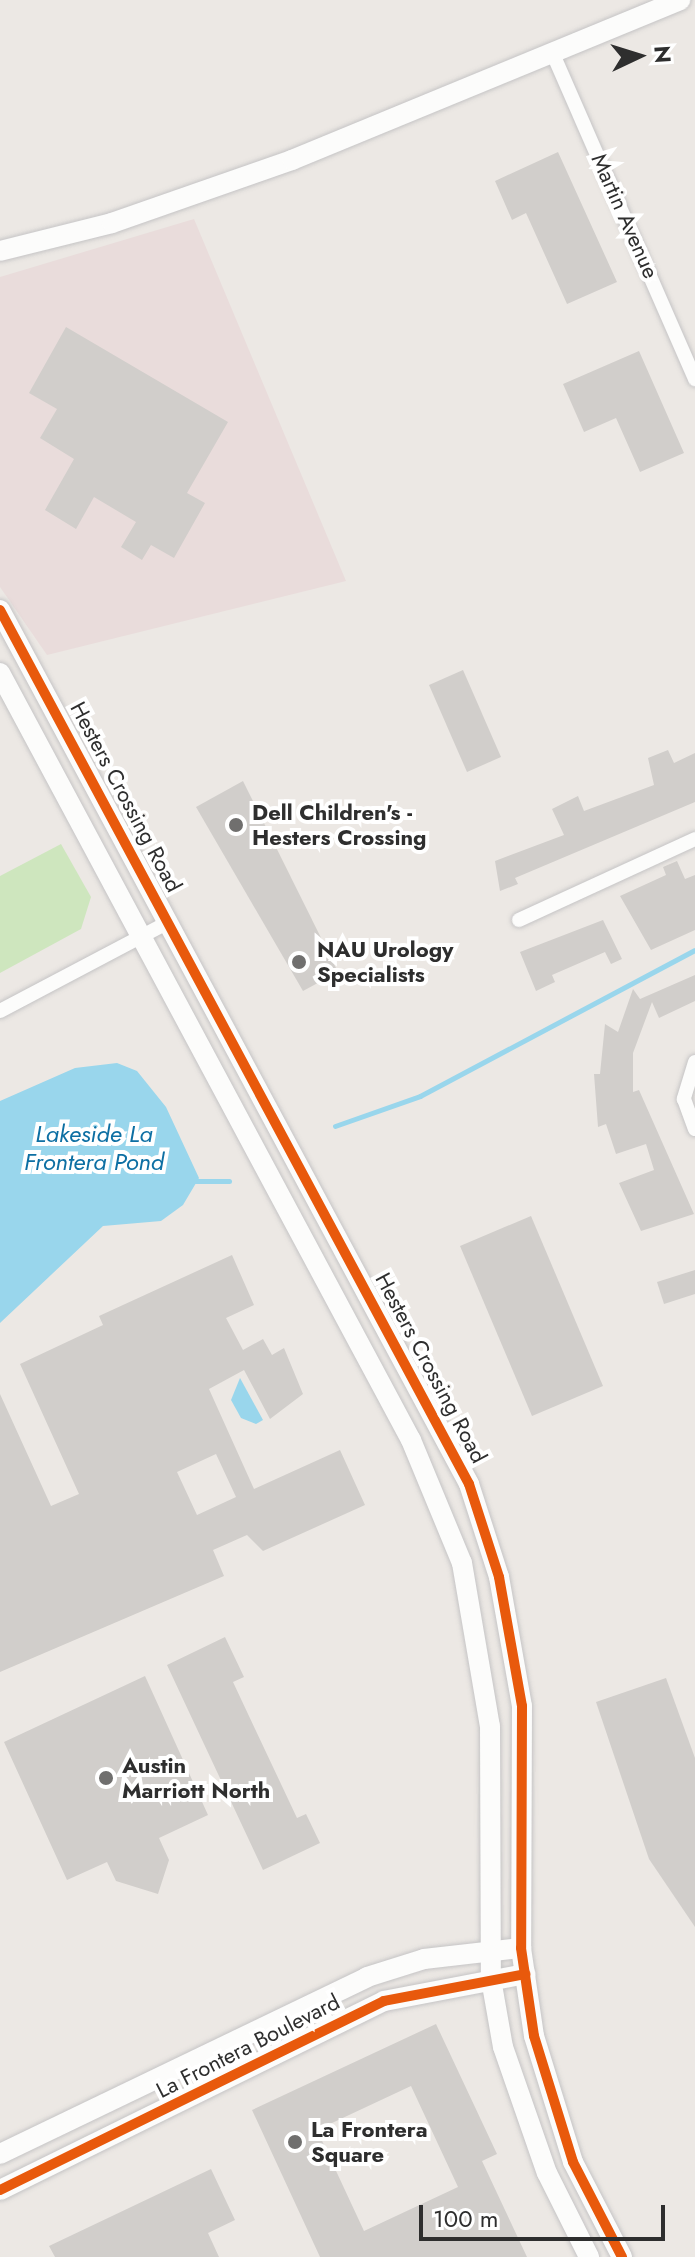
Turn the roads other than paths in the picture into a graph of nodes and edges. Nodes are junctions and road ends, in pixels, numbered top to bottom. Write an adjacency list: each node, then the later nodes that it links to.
1 (680, 0): 2 (street)
2 (553, 54): 3 (street); 4 (street, Martin Avenue)
3 (0, 251)
4 (695, 379)
5 (0, 610): 9 (street, Hesters Crossing Road)
6 (0, 673): 10 (street)
7 (695, 839): 8 (street)
8 (519, 920)
9 (169, 922): 10 (street); 14 (street, Hesters Crossing Road)
10 (143, 936): 11 (street); 15 (street)
11 (0, 1011)
12 (695, 1062): 13 (street)
13 (695, 1129)
14 (521, 1948): 15 (street, La Frontera Boulevard); 16 (street, Hesters Crossing Road)
15 (488, 1951): 17 (street); 18 (street, La Frontera Boulevard)
16 (525, 1974): 17 (street, La Frontera Boulevard); 21 (street, Hesters Crossing Road)
17 (491, 1979): 19 (street, La Frontera Boulevard); 20 (street)
18 (0, 2154)
19 (0, 2190)
20 (589, 2257)
21 (622, 2257)

